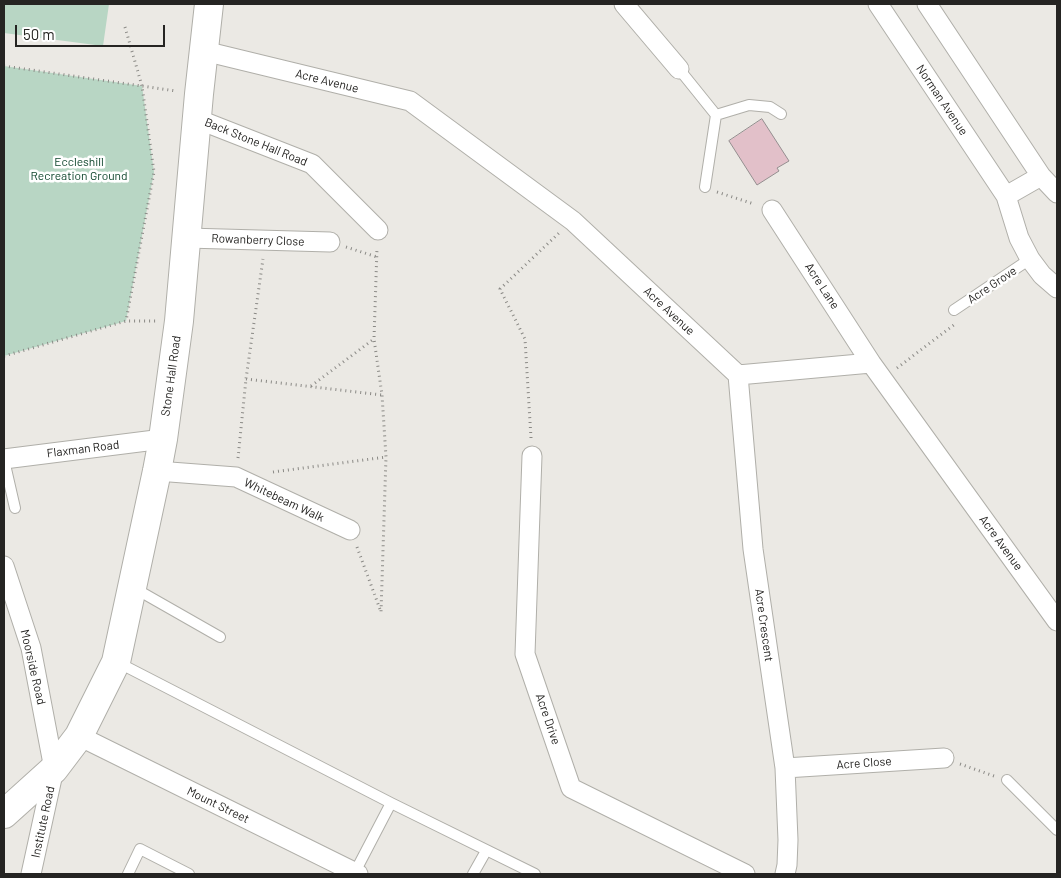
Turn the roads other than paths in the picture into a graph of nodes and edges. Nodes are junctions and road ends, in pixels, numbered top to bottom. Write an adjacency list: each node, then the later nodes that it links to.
1 (209, 4): 5 (street, Stone Hall Road)
2 (624, 4): 6 (street)
3 (878, 4): 13 (street, Norman Avenue)
4 (927, 4): 10 (street)
5 (204, 51): 7 (street, Stone Hall Road); 22 (street, Acre Avenue)
6 (679, 69): 9 (lane)
7 (198, 106): 15 (street, Back Stone Hall Road); 16 (street, Stone Hall Road)
8 (781, 114): 9 (lane)
9 (716, 115): 11 (lane)
10 (1041, 176): 12 (street); 13 (street)
11 (705, 187)
12 (1057, 193)
13 (1006, 196): 18 (street, Norman Avenue)
14 (772, 210): 21 (street, Acre Lane)
15 (378, 230)
16 (187, 238): 17 (street, Rowanberry Close); 23 (street, Stone Hall Road)
17 (330, 242)
18 (1030, 259): 19 (street, Norman Avenue); 20 (lane, Acre Grove)
19 (1057, 288)
20 (954, 310)
21 (871, 362): 22 (street); 31 (street, Acre Avenue)
22 (738, 375): 36 (street, Acre Crescent)
23 (163, 439): 25 (street, Flaxman Road); 26 (street, Stone Hall Road)
24 (532, 456): 49 (street, Acre Drive)
25 (4, 460): 27 (lane)
26 (157, 471): 28 (street, Whitebeam Walk); 30 (street, Stone Hall Road)
27 (15, 508)
28 (350, 530)
29 (4, 569): 37 (street, Moorside Road)
30 (133, 588): 32 (lane); 33 (street, Stone Hall Road)
31 (1057, 621)
32 (220, 636)
33 (116, 662): 34 (street, Stone Hall Road); 39 (lane)
34 (79, 736): 37 (street, Stone Hall Road); 46 (street, Mount Street)
35 (944, 758): 36 (street, Acre Close)
36 (785, 768): 50 (street, Acre Crescent)
37 (54, 769): 40 (street, Stone Hall Road); 43 (street, Institute Road)
38 (1007, 780): 41 (lane)
39 (391, 803): 42 (lane); 46 (lane)
40 (4, 814)
41 (1057, 830)
42 (486, 851): 47 (lane); 48 (lane)
43 (31, 874)
44 (128, 874): 45 (lane)
45 (189, 874)
46 (356, 874)
47 (473, 874)
48 (534, 874)
49 (745, 874)
50 (785, 874)

